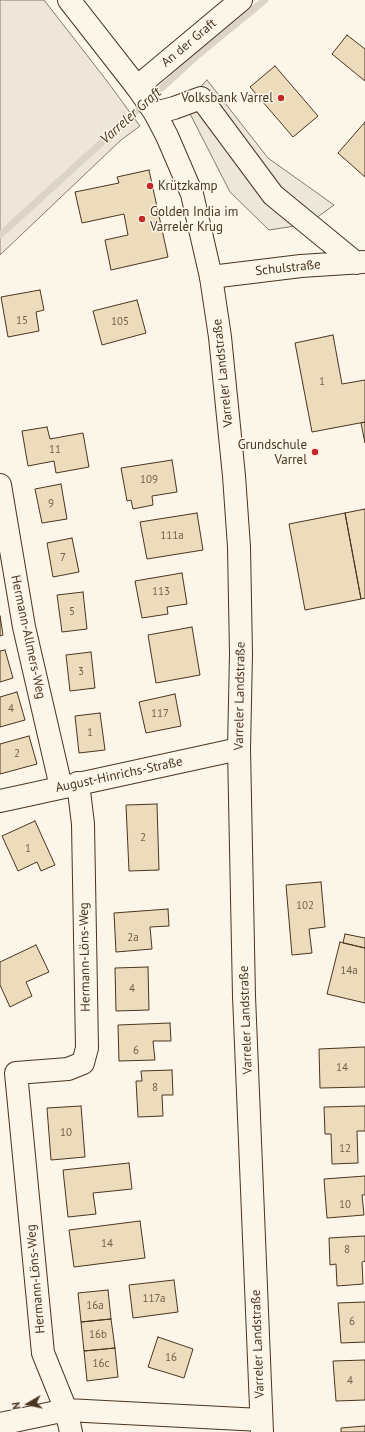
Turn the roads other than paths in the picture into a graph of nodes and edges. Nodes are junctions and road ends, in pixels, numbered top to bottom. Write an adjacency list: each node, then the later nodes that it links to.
1 (70, 0): 3 (street, Varreler Landstraße)
2 (241, 0): 3 (street, An der Graft)
3 (146, 100): 4 (street); 5 (street, Varreler Landstraße)
4 (360, 262): 5 (street, Schulstraße)
5 (211, 277): 7 (street, Varreler Landstraße)
6 (0, 485): 8 (street, Hermann-Allmers-Weg)
7 (239, 748): 8 (street, August-Hinrichs-Straße); 13 (street, Varreler Landstraße)
8 (70, 785): 9 (street, August-Hinrichs-Straße); 10 (street, Hermann-Löns-Weg)
9 (0, 801)
10 (8, 1073): 11 (street, Hermann-Löns-Weg)
11 (66, 1410): 12 (street); 13 (street); 14 (street, Hermann-Löns-Weg)
12 (0, 1424)
13 (262, 1426)
14 (71, 1432)

